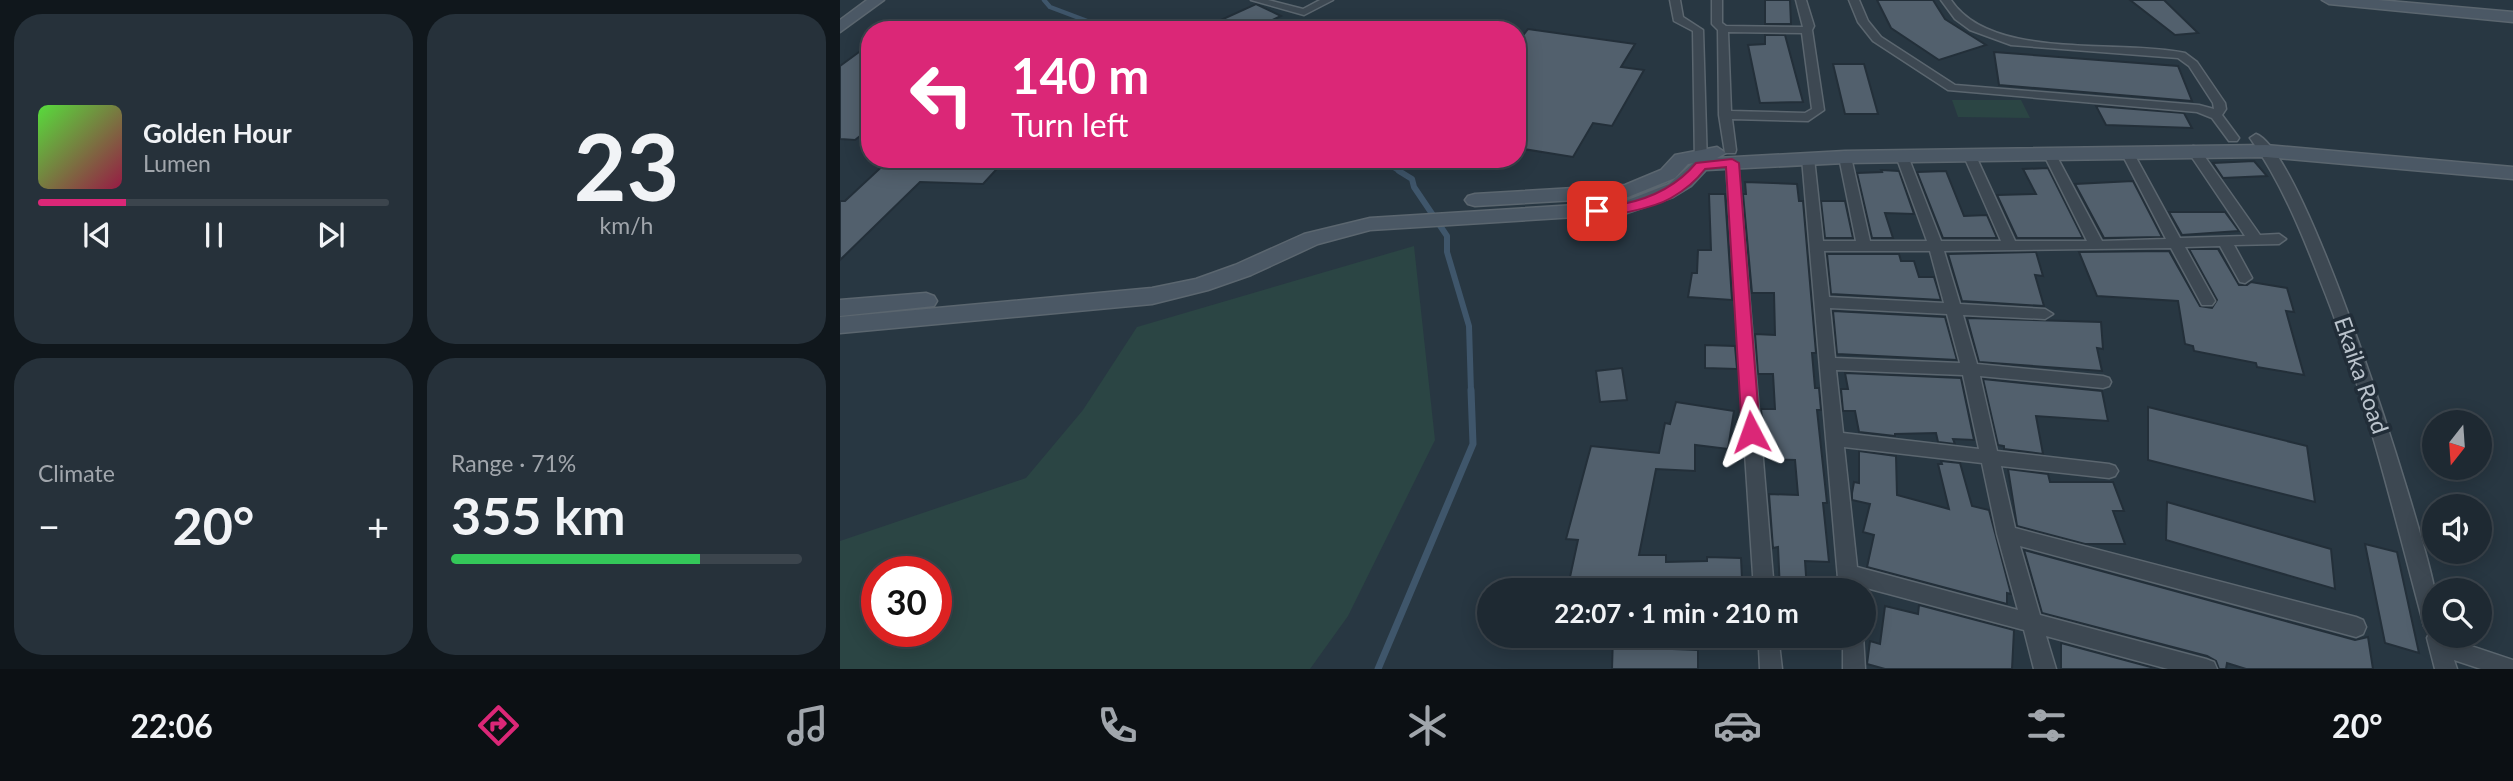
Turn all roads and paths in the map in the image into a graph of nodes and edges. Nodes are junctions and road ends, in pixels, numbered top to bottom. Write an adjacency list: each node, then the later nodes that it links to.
1 (862, 0): 12 (street)
2 (877, 0): 14 (street)
3 (1256, 0): 4 (street)
4 (1328, 0)
5 (1675, 0): 29 (street)
6 (1717, 0): 15 (street)
7 (1801, 0): 16 (street)
8 (1854, 0): 18 (street)
9 (1946, 0): 18 (street)
10 (2329, 0): 11 (street)
11 (2413, 4): 13 (street)
12 (840, 16)
13 (2513, 17)
14 (840, 27)
15 (1723, 29): 16 (street); 17 (street)
16 (1807, 30): 17 (street)
17 (1726, 115): 25 (street)
18 (2216, 115): 19 (street)
19 (2233, 138): 20 (street); 25 (street)
20 (2261, 144): 21 (street); 30 (street); 31 (street); 59 (street, Ekaika Road)
21 (2193, 150): 22 (street); 34 (street)
22 (2127, 152): 23 (street); 37 (street)
23 (2049, 153): 24 (street); 42 (street)
24 (1969, 155): 26 (street); 41 (street)
25 (1731, 156): 28 (street); 29 (street); 57 (street)
26 (1902, 156): 27 (street); 40 (street)
27 (1845, 157): 28 (street); 39 (street)
28 (1808, 159): 38 (street)
29 (1700, 160): 32 (street)
30 (2513, 164)
31 (2513, 173)
32 (1454, 209): 33 (street)
33 (1404, 213): 46 (street); 49 (street)
34 (2255, 239): 35 (street); 36 (street)
35 (2279, 239)
36 (2224, 241): 37 (street); 43 (street)
37 (2179, 244): 42 (street); 44 (street)
38 (1816, 246): 39 (street); 45 (street)
39 (1864, 246): 40 (street)
40 (1936, 246): 41 (street); 47 (street)
41 (2010, 246): 42 (street)
42 (2097, 246)
43 (2245, 278)
44 (2207, 301)
45 (1821, 302): 47 (street); 50 (street)
46 (840, 308)
47 (1953, 309): 48 (street); 51 (street)
48 (2045, 314)
49 (840, 325)
50 (1828, 364): 51 (street); 53 (street)
51 (1970, 369): 52 (street); 54 (street)
52 (2103, 382)
53 (1835, 439): 54 (street); 58 (street)
54 (1990, 457): 55 (street); 56 (street)
55 (2109, 471)
56 (2007, 534): 61 (street); 62 (street)
57 (1763, 578)
58 (1849, 578)
59 (2422, 579)
60 (1876, 588): 61 (street)
61 (2033, 624): 69 (street); 70 (street)
62 (2356, 627)
63 (1769, 648): 67 (street)
64 (1853, 648): 68 (street)
65 (2440, 648): 71 (street, Ekaika Road)
66 (2465, 648): 72 (street)
67 (1771, 669)
68 (1854, 669)
69 (2045, 669)
70 (2206, 669)
71 (2446, 669)
72 (2511, 669)

